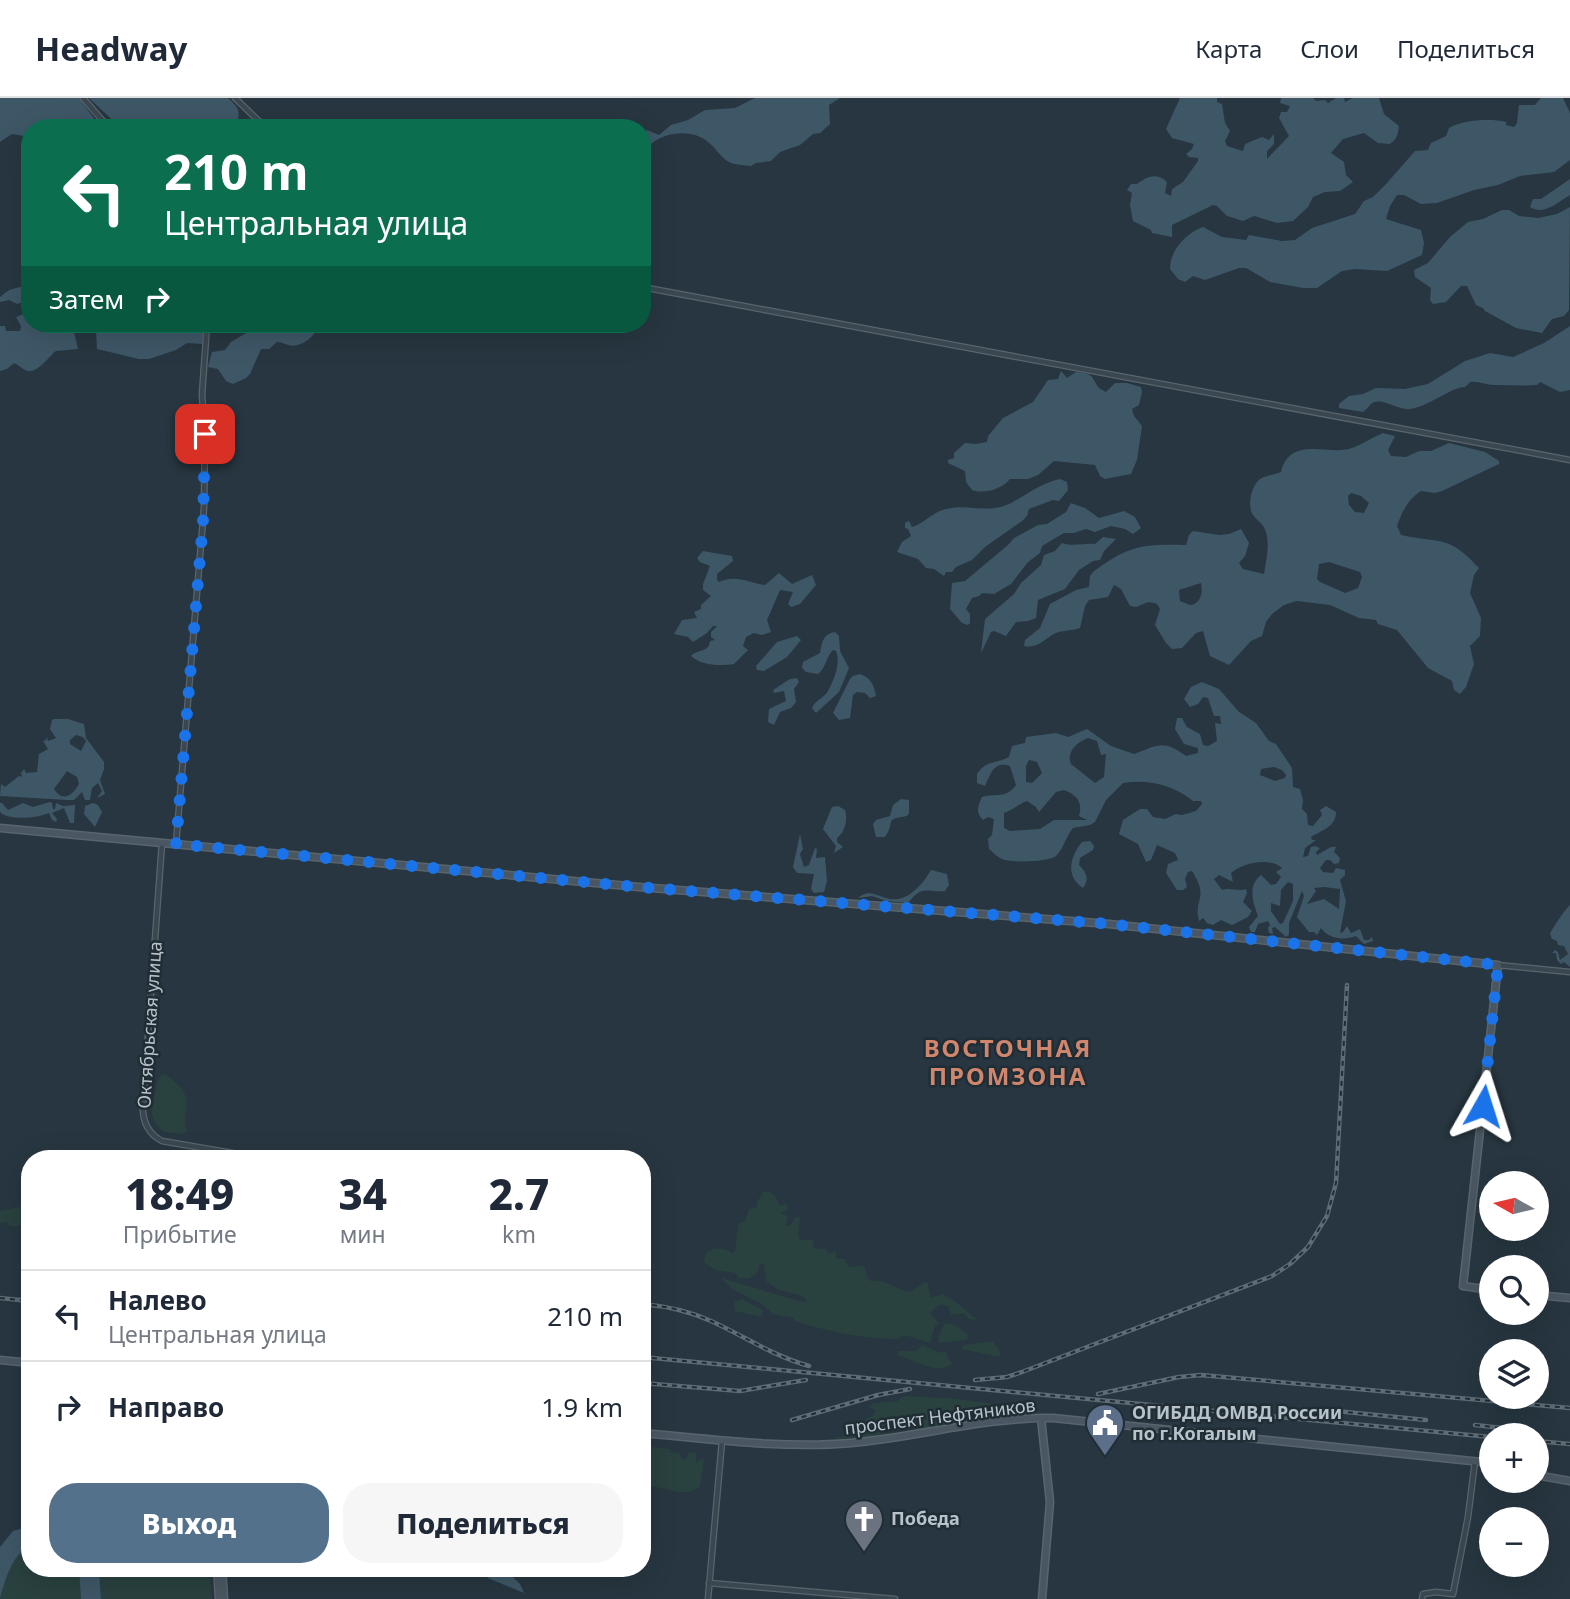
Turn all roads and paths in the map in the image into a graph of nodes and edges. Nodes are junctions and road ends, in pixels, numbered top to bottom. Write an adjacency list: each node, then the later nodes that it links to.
1 (83, 98): 3 (street)
2 (235, 98): 4 (street)
3 (101, 119)
4 (257, 119)
5 (651, 289): 7 (street)
6 (206, 333): 10 (street)
7 (1570, 460)
8 (0, 828): 9 (street)
9 (162, 843): 10 (street); 13 (street, Октябрьская улица)
10 (176, 844): 11 (street)
11 (1498, 965): 12 (street); 14 (street)
12 (1570, 972)
13 (214, 1150)
14 (1479, 1288)
15 (1549, 1296): 16 (street)
16 (1570, 1298)
17 (0, 1360): 18 (street)
18 (21, 1362)
19 (1041, 1418): 21 (street, проспект Нефтяников); 22 (street, проспект Нефтяников); 32 (street)
20 (651, 1434): 21 (street, проспект Нефтяников)
21 (722, 1440): 27 (street)
22 (1475, 1461): 23 (street, проспект Нефтяников); 33 (street)
23 (1479, 1462)
24 (1549, 1477): 25 (street)
25 (1570, 1481)
26 (220, 1577): 29 (street)
27 (709, 1583): 28 (street); 30 (street)
28 (833, 1596): 31 (street)
29 (222, 1599)
30 (708, 1599)
31 (895, 1599)
32 (1042, 1599)
33 (1422, 1599)

